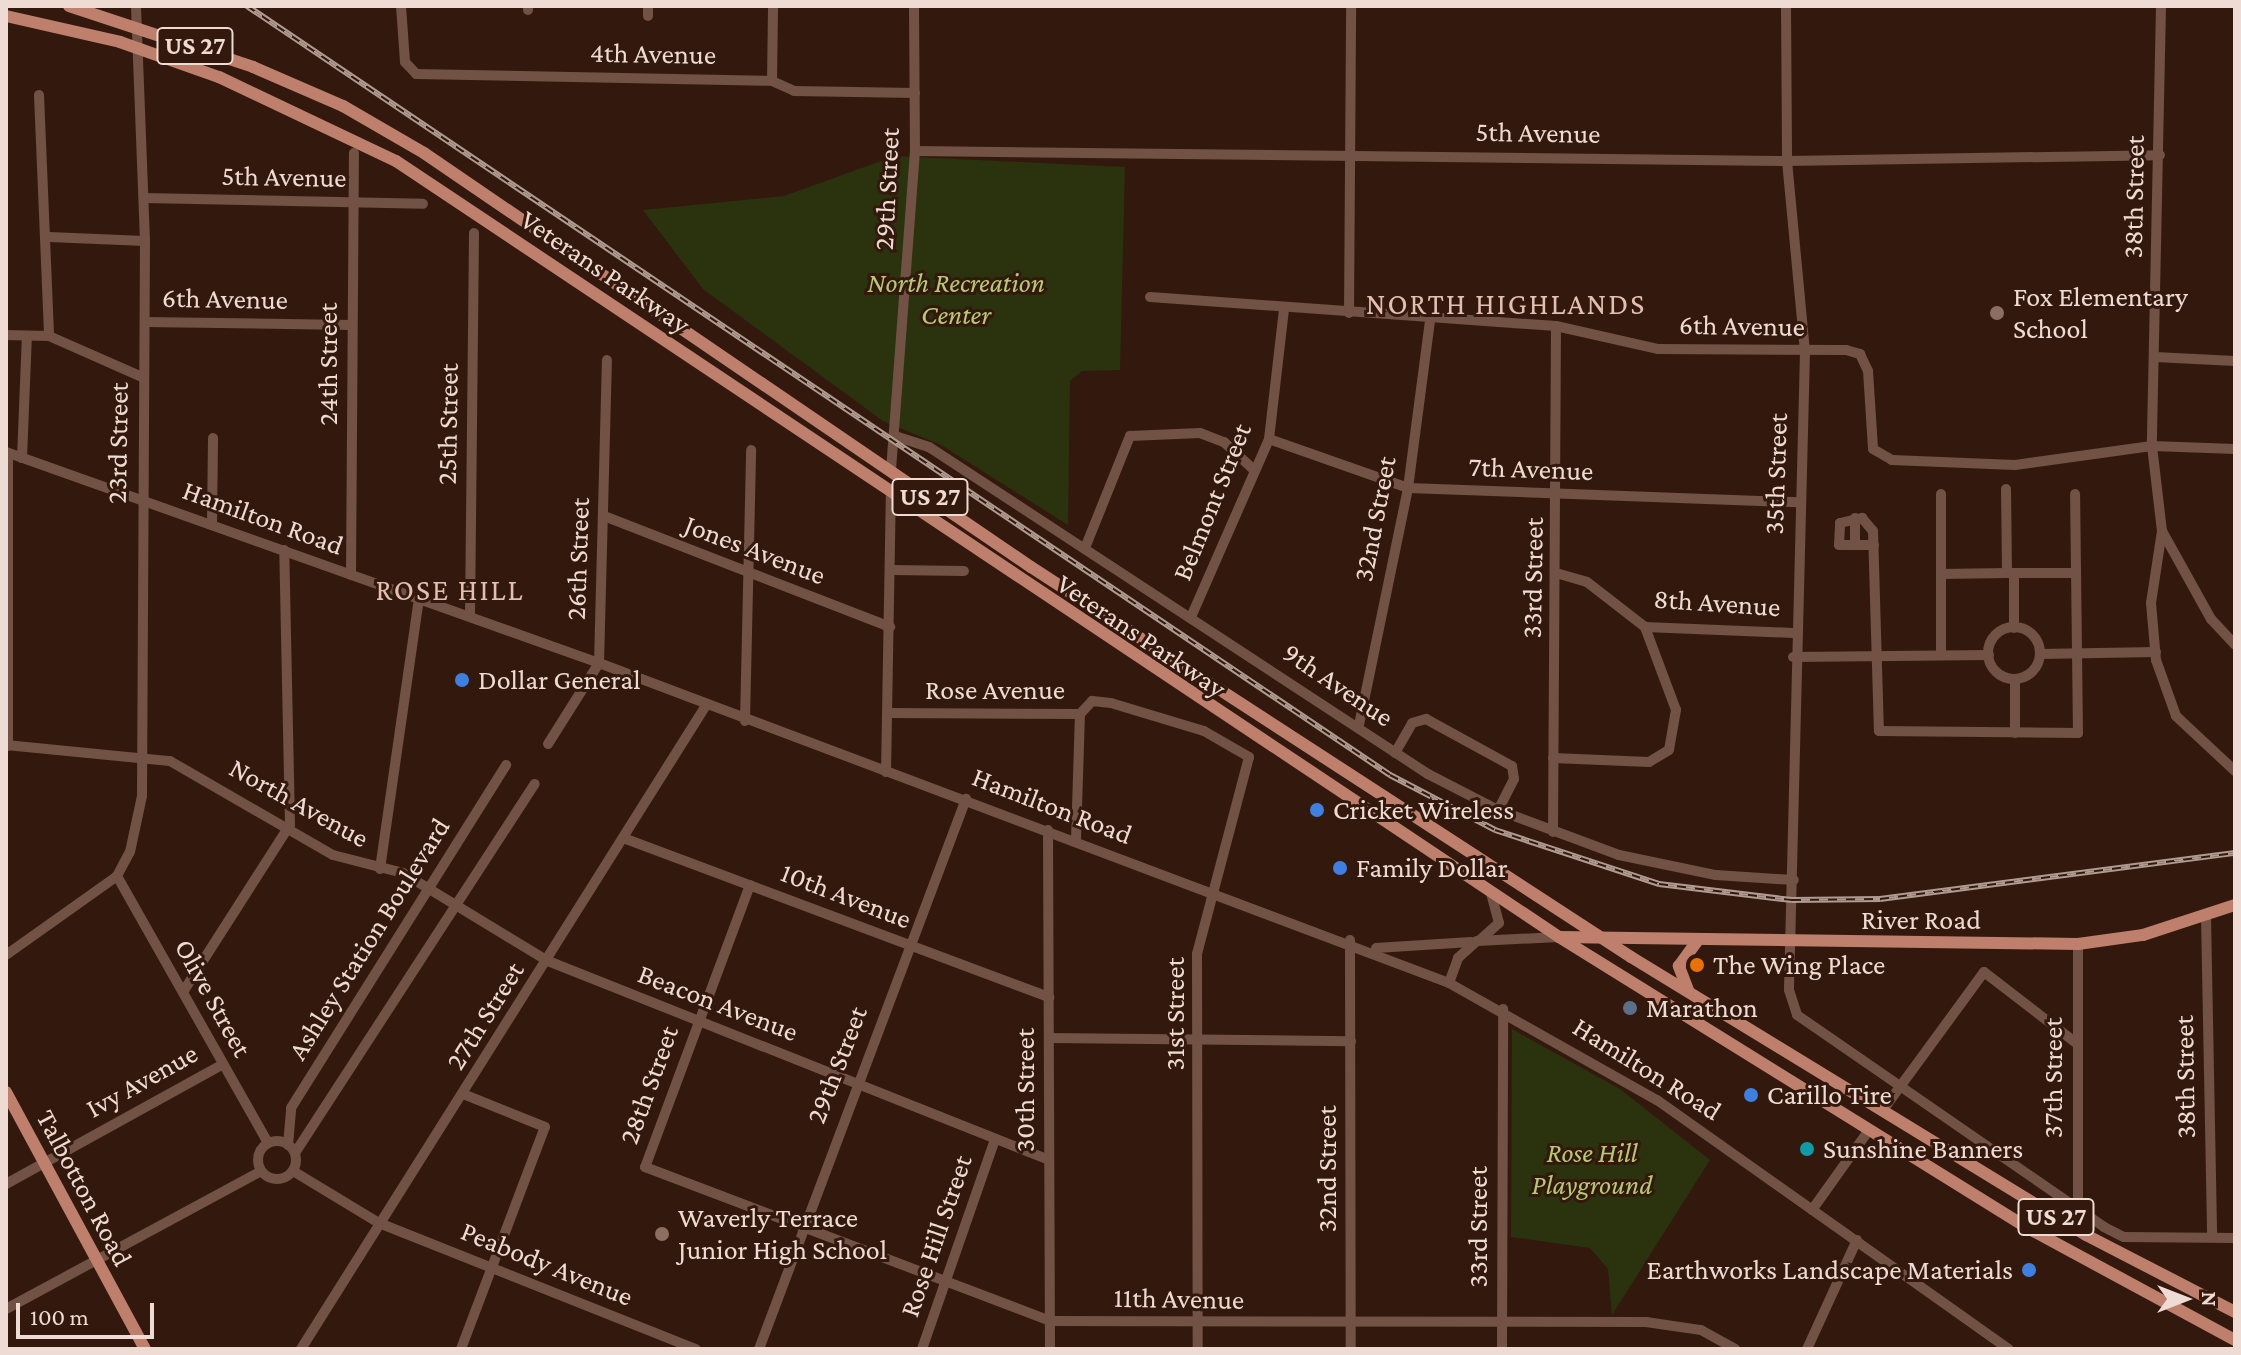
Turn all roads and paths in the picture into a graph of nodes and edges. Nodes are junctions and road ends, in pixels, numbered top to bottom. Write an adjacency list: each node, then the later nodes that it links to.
1 (69, 6): 10 (main road, Veterans Parkway / US 27)
2 (136, 6): 10 (street, 23rd Street)
3 (401, 6): 12 (street, 4th Avenue)
4 (773, 6): 12 (street)
5 (914, 6): 13 (street, 29th Street)
6 (1351, 6): 17 (street)
7 (1786, 6): 19 (street, 35th Street)
8 (2161, 6): 18 (street, 38th Street)
9 (6, 16): 11 (main road, Veterans Parkway / US 27)
10 (137, 25): 11 (street, 23rd Street); 49 (main road, Veterans Parkway / US 27)
11 (139, 47): 20 (street, 23rd Street); 56 (main road, Veterans Parkway / US 27)
12 (772, 81): 13 (street, 4th Avenue)
13 (915, 93): 15 (street, 29th Street)
14 (39, 95): 24 (street)
15 (915, 151): 17 (street, 5th Avenue); 41 (street, 29th Street)
16 (354, 153): 21 (street, 24th Street)
17 (1354, 154): 19 (street, 5th Avenue); 28 (street)
18 (2160, 155): 19 (street, 5th Avenue); 37 (street, 38th Street)
19 (1787, 161): 36 (street, 35th Street)
20 (144, 198): 21 (street, 5th Avenue); 25 (street, 23rd Street)
21 (353, 202): 22 (street, 5th Avenue); 31 (street, 24th Street)
22 (423, 204)
23 (474, 233): 76 (street, 25th Street)
24 (49, 237): 25 (street); 35 (street)
25 (145, 241): 30 (street, 23rd Street)
26 (1150, 297): 27 (street, 6th Avenue)
27 (1284, 309): 28 (street, 6th Avenue); 43 (street, Belmont Street)
28 (1349, 313): 29 (street, 6th Avenue)
29 (1430, 320): 32 (street, 6th Avenue); 51 (street, 32nd Street)
30 (145, 322): 31 (street, 6th Avenue); 40 (street, 23rd Street)
31 (351, 325): 73 (street, 24th Street)
32 (1556, 326): 36 (street, 6th Avenue); 53 (street, 33rd Street)
33 (6, 335): 34 (street)
34 (27, 336): 35 (street); 48 (street)
35 (49, 336): 40 (street)
36 (1805, 352): 44 (street, 6th Avenue); 58 (street, 35th Street)
37 (2155, 357): 39 (street); 44 (street, 38th Street)
38 (607, 360): 59 (street, 26th Street)
39 (2235, 361)
40 (142, 377): 57 (street, 23rd Street)
41 (895, 436): 49 (street, 29th Street); 65 (street, 9th Avenue)
42 (213, 438): 61 (street)
43 (1269, 439): 50 (street, Belmont Street); 51 (street, 7th Avenue)
44 (2152, 446): 45 (street); 62 (street, 38th Street)
45 (2235, 449)
46 (751, 450): 74 (street)
47 (7, 452): 48 (street, Hamilton Road); 100 (street)
48 (22, 458): 57 (street, Hamilton Road)
49 (891, 470): 125 (main road, Veterans Parkway / US 27)
50 (1255, 471): 65 (street); 77 (street, Belmont Street)
51 (1408, 488): 53 (street, 7th Avenue); 97 (street, 32nd Street)
52 (2006, 489): 70 (street)
53 (1559, 494): 58 (street, 7th Avenue); 69 (street, 33rd Street)
54 (1941, 494): 72 (street)
55 (2075, 494): 71 (street)
56 (891, 496): 67 (street); 120 (main road, Veterans Parkway / US 27)
57 (141, 500): 61 (street, Hamilton Road); 102 (street, 23rd Street)
58 (1799, 502): 81 (street, 35th Street)
59 (604, 516): 74 (street, Jones Avenue); 90 (street, 26th Street)
60 (1855, 518): 63 (street); 63 (street); 64 (street)
61 (212, 522): 66 (street, Hamilton Road)
62 (2162, 531): 82 (street); 83 (street)
63 (1855, 545): 64 (street)
64 (1874, 545): 88 (street)
65 (1085, 548): 77 (street, 9th Avenue)
66 (284, 550): 73 (street, Hamilton Road); 110 (street)
67 (892, 570): 68 (street); 78 (street)
68 (964, 571)
69 (1556, 573): 79 (street, 8th Avenue); 103 (street, 33rd Street)
70 (2010, 573): 71 (street); 72 (street); 80 (street)
71 (2076, 573): 85 (street)
72 (1941, 574): 86 (street)
73 (351, 575): 75 (street, Hamilton Road)
74 (748, 575): 78 (street, Jones Avenue); 95 (street)
75 (419, 599): 76 (street, Hamilton Road); 115 (street)
76 (470, 616): 90 (street, Hamilton Road)
77 (1191, 617): 97 (street, 9th Avenue)
78 (890, 627): 93 (street)
79 (1645, 627): 81 (street, 8th Avenue); 103 (street)
80 (2014, 628): 84 (street); 87 (street)
81 (1793, 633): 89 (street, 35th Street)
82 (2235, 645)
83 (2156, 652): 85 (street); 105 (street)
84 (2040, 654): 85 (street); 91 (street)
85 (2077, 654): 98 (street)
86 (1941, 655): 87 (street); 88 (street)
87 (1989, 655): 91 (street)
88 (1873, 656): 89 (street); 98 (street)
89 (1793, 657): 117 (street, 35th Street)
90 (599, 663): 92 (street, Hamilton Road); 99 (street)
91 (2015, 679): 98 (street)
92 (705, 707): 95 (street, Hamilton Road); 113 (street, 27th Street)
93 (889, 713): 94 (street, Rose Avenue); 106 (street)
94 (1080, 714): 96 (street, Rose Avenue); 114 (street)
95 (745, 721): 106 (street, Hamilton Road)
96 (1187, 725): 121 (street, 31st Street)
97 (1359, 725): 101 (street, 9th Avenue)
98 (2015, 733)
99 (548, 744)
100 (7, 746): 102 (street, North Avenue)
101 (1395, 753): 109 (street, 9th Avenue); 109 (street)
102 (142, 756): 110 (street, North Avenue); 116 (street, 23rd Street)
103 (1553, 758): 112 (street, 33rd Street)
104 (506, 765): 119 (street, Ashley Station Boulevard)
105 (2235, 771)
106 (886, 772): 108 (street, Hamilton Road)
107 (535, 784): 123 (street, Ashley Station Boulevard)
108 (966, 799): 111 (street, Hamilton Road); 131 (street, 29th Street)
109 (1498, 810): 112 (street, 9th Avenue)
110 (290, 825): 115 (street, North Avenue); 137 (street)
111 (1048, 830): 114 (street, Hamilton Road); 139 (street, 30th Street)
112 (1553, 832): 117 (street, 9th Avenue)
113 (626, 839): 118 (street, 10th Avenue); 135 (street, 27th Street)
114 (1076, 840): 121 (street, Hamilton Road)
115 (380, 869): 119 (street, North Avenue)
116 (117, 876): 134 (street); 137 (street, Olive Street)
117 (1794, 880): 132 (street, 35th Street)
118 (750, 885): 131 (street, 10th Avenue); 141 (street, 28th Street)
119 (428, 889): 123 (street, North Avenue); 155 (street, Ashley Station Boulevard)
120 (1490, 892): 126 (main road, Veterans Parkway / US 27); 129 (street)
121 (1210, 894): 127 (street, Hamilton Road); 144 (street, 31st Street)
122 (2235, 905): 124 (main road, River Road)
123 (456, 906): 135 (street, North Avenue); 155 (street, Ashley Station Boulevard)
124 (2206, 916): 130 (main road, River Road); 166 (street, 38th Street)
125 (1602, 935): 126 (main road, River Road); 128 (main road, River Road); 138 (main road, Veterans Parkway / US 27)
126 (1559, 937): 129 (street); 152 (main road, Veterans Parkway / US 27)
127 (1350, 940): 133 (street, Hamilton Road); 143 (street, 32nd Street)
128 (1698, 940): 132 (main road, River Road); 138 (main road)
129 (1478, 941): 133 (street); 136 (street)
130 (2078, 944): 132 (main road, River Road); 145 (street, 37th Street)
131 (909, 945): 139 (street, 10th Avenue); 147 (street, 29th Street)
132 (1790, 945): 148 (street, 35th Street)
133 (1366, 946): 136 (street, Hamilton Road)
134 (6, 955)
135 (548, 961): 141 (street, Beacon Avenue); 150 (street, 27th Street)
136 (1449, 983): 140 (street, Hamilton Road)
137 (183, 992): 146 (street, Olive Street)
138 (1693, 995): 151 (main road, Veterans Parkway / US 27)
139 (1049, 997): 142 (street, 30th Street)
140 (1503, 1009): 162 (street, Hamilton Road); 177 (street, 33rd Street)
141 (698, 1024): 147 (street, Beacon Avenue); 158 (street, 28th Street)
142 (1049, 1038): 144 (street); 156 (street, 30th Street)
143 (1351, 1041): 144 (street); 176 (street, 32nd Street)
144 (1199, 1042): 175 (street, 31st Street)
145 (2075, 1042): 148 (street); 163 (street, 37th Street)
146 (222, 1065): 154 (street, Olive Street); 157 (street, Ivy Avenue)
147 (856, 1080): 153 (street, Beacon Avenue); 165 (street, 29th Street)
148 (1899, 1087): 151 (street); 163 (street, 35th Street)
149 (6, 1092): 157 (main road, Talbotton Road)
150 (463, 1094): 164 (street, 27th Street); 170 (street)
151 (1883, 1110): 173 (main road, Veterans Parkway / US 27)
152 (1869, 1130): 162 (street); 178 (main road, Veterans Parkway / US 27)
153 (995, 1139): 156 (street, Beacon Avenue); 171 (street, Rose Hill Street)
154 (268, 1143): 155 (street); 159 (street)
155 (292, 1149): 160 (street)
156 (1049, 1160): 174 (street, 30th Street)
157 (44, 1164): 161 (street); 169 (main road, Talbotton Road)
158 (645, 1167): 165 (street, 11th Avenue)
159 (261, 1171): 160 (street); 169 (street)
160 (293, 1171): 164 (street)
161 (6, 1184)
162 (1812, 1210): 168 (street, Hamilton Road)
163 (2078, 1211): 166 (street, 35th Street)
164 (379, 1223): 170 (street, Peabody Avenue); 180 (street, 27th Street)
165 (803, 1225): 171 (street, 11th Avenue); 183 (street, 29th Street)
166 (2212, 1237): 167 (street, 35th Street)
167 (2235, 1238)
168 (1857, 1240): 190 (street); 191 (street, Hamilton Road)
169 (97, 1264): 172 (street); 179 (main road, Talbotton Road)
170 (492, 1268): 181 (street); 182 (street, Peabody Avenue)
171 (950, 1283): 174 (street, 11th Avenue); 184 (street, Rose Hill Street)
172 (6, 1309)
173 (2235, 1312)
174 (1051, 1321): 175 (street, 11th Avenue); 185 (street, 30th Street)
175 (1198, 1323): 176 (street, 11th Avenue); 186 (street, 31st Street)
176 (1351, 1326): 177 (street, 11th Avenue); 187 (street, 32nd Street)
177 (1502, 1326): 188 (street, 33rd Street); 189 (street, 11th Avenue)
178 (2235, 1340)
179 (145, 1349)
180 (301, 1349)
181 (461, 1349)
182 (696, 1349)
183 (759, 1349)
184 (922, 1349)
185 (1050, 1349)
186 (1198, 1349)
187 (1351, 1349)
188 (1502, 1349)
189 (1735, 1349)
190 (1807, 1349)
191 (2009, 1349)

